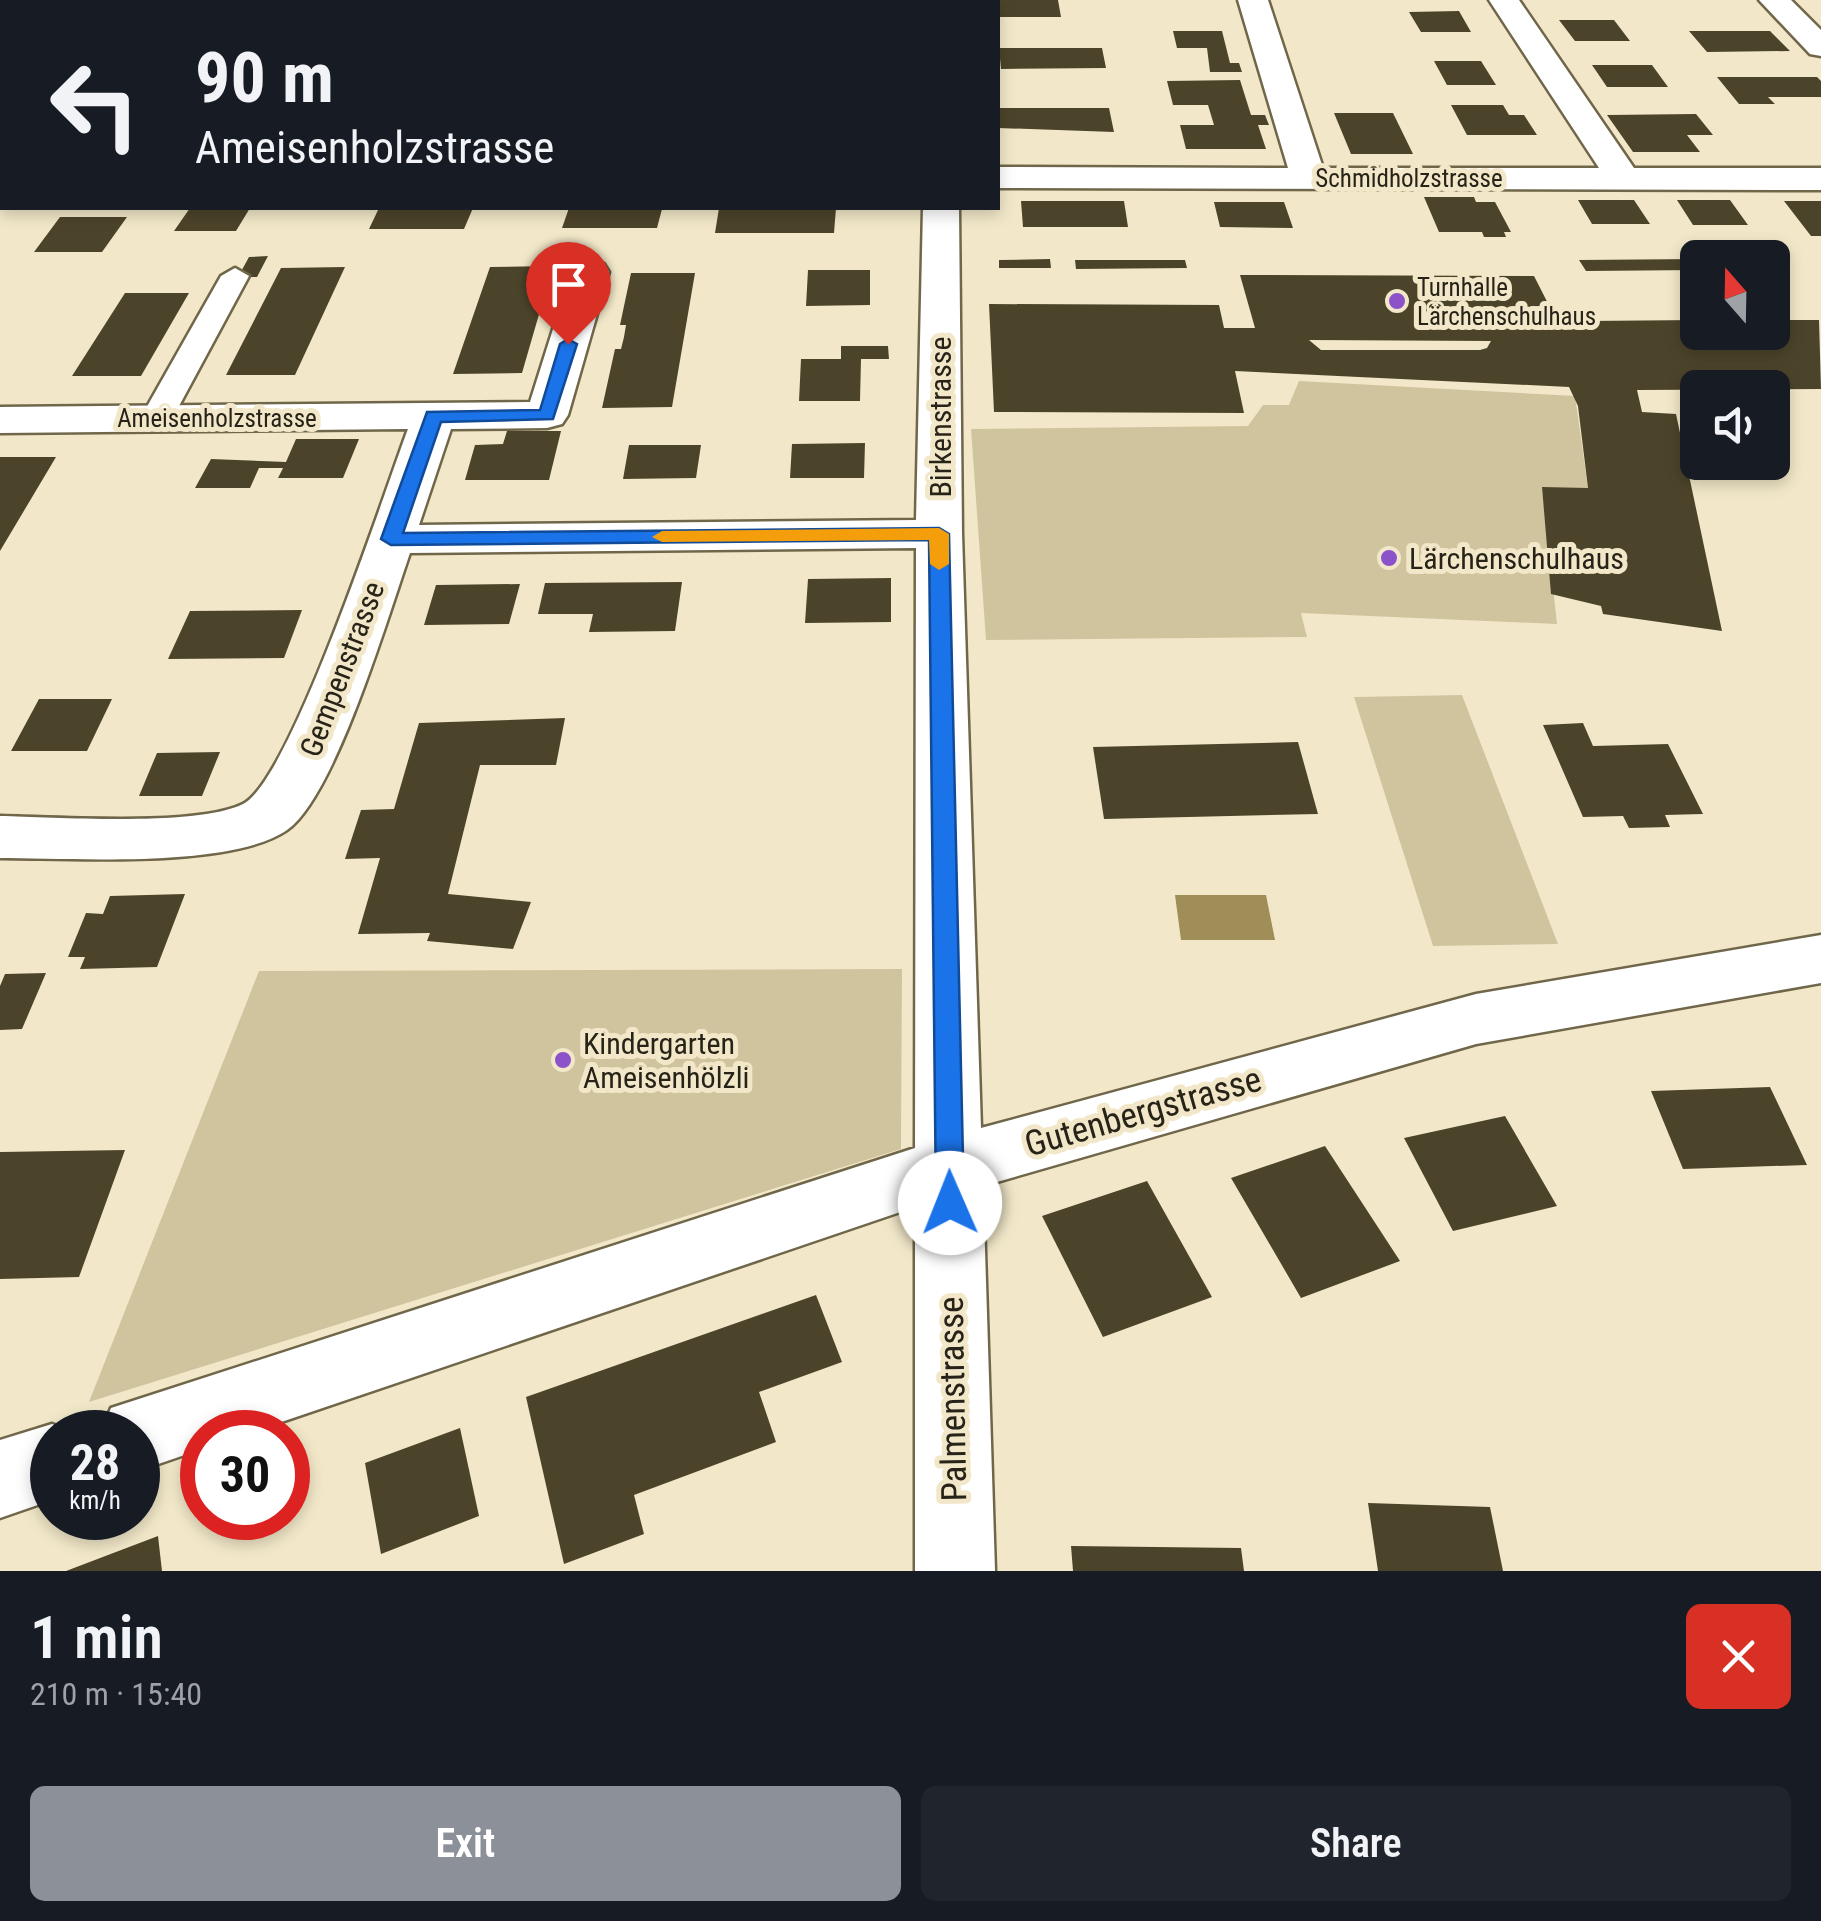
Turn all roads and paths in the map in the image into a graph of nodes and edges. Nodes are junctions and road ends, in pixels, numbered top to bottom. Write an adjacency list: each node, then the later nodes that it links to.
1 (1252, 0): 6 (street)
2 (1504, 0): 7 (street)
3 (1774, 0): 4 (street)
4 (1821, 47)
5 (1000, 178): 6 (street, Schmidholzstrasse)
6 (1310, 178): 7 (street, Schmidholzstrasse)
7 (1624, 178): 8 (street, Schmidholzstrasse)
8 (1821, 179)
9 (941, 210): 15 (street, Birkenstrasse)
10 (590, 272): 12 (street, Ameisenholzstrasse)
11 (235, 276): 13 (lane)
12 (434, 416): 13 (street, Ameisenholzstrasse); 16 (street)
13 (156, 419): 14 (street, Ameisenholzstrasse)
14 (0, 420)
15 (939, 534): 16 (street); 19 (street, Birkenstrasse)
16 (391, 539): 17 (street, Gempenstrasse)
17 (0, 837)
18 (1821, 959): 19 (street, Gutenbergstrasse)
19 (950, 1166): 20 (street, Gutenbergstrasse); 23 (street, Palmenstrasse)
20 (160, 1427)
21 (30, 1469): 22 (street)
22 (0, 1479)
23 (955, 1571)

